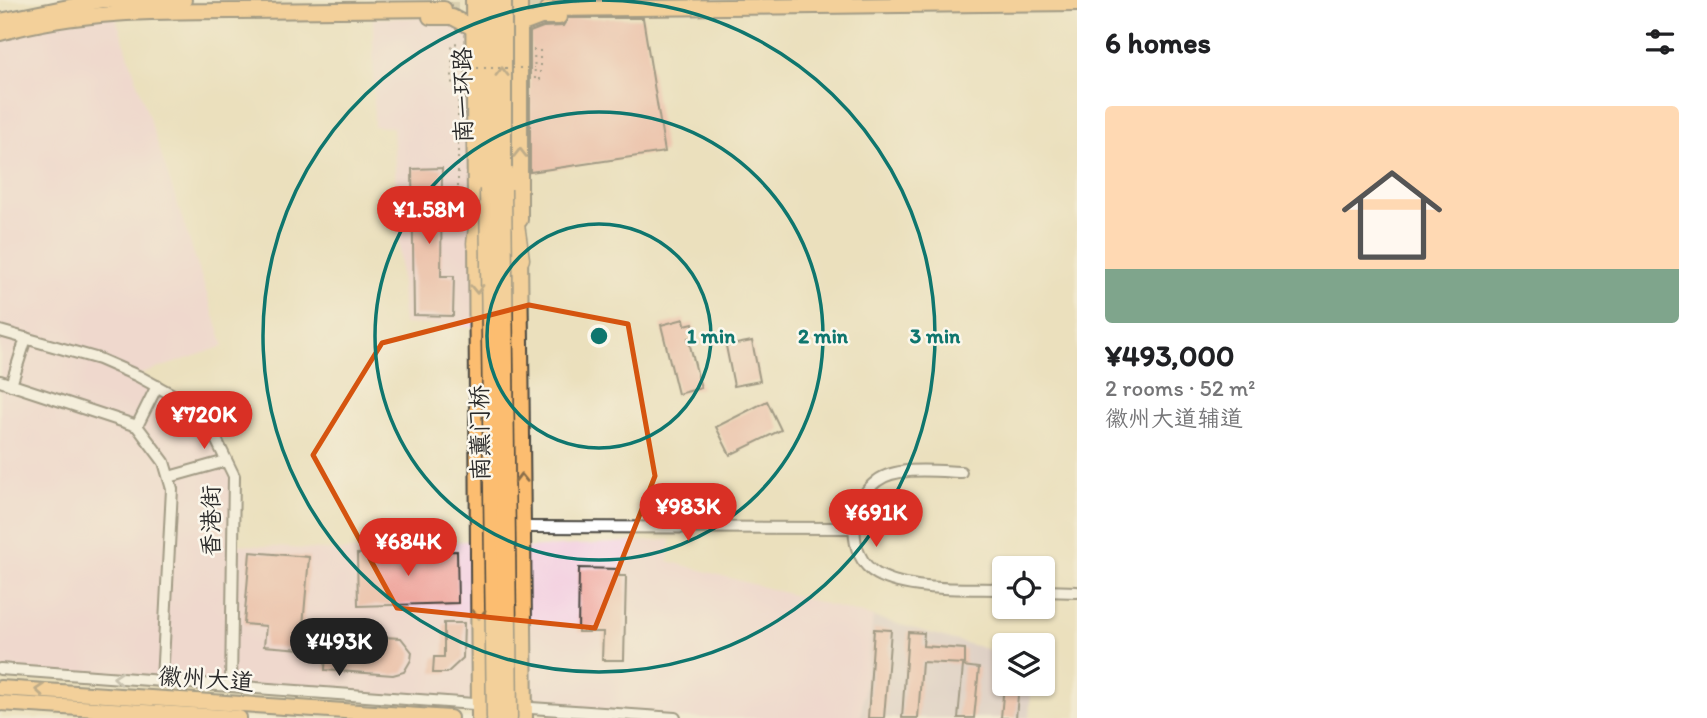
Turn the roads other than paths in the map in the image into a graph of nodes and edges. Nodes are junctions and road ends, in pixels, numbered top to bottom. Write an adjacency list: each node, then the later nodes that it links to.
1 (184, 0): 8 (main road)
2 (472, 0): 14 (main road)
3 (486, 0): 16 (highway, 南一环路)
4 (502, 0): 16 (highway, 南一环路, one-way to 4)
5 (520, 0): 13 (main road)
6 (944, 3): 7 (main road); 11 (main road); 13 (main road)
7 (1077, 3)
8 (174, 4): 9 (main road); 10 (main road); 14 (main road)
9 (90, 6): 12 (main road); 15 (main road)
10 (444, 9)
11 (548, 9)
12 (0, 21)
13 (520, 25): 21 (main road, one-way to 13)
14 (473, 28): 18 (main road)
15 (0, 33)
16 (495, 140): 17 (highway, 南一环路); 20 (highway); 21 (highway)
17 (496, 189): 45 (highway, 南薰门桥, bridge); 46 (highway, 南薰门桥, bridge)
18 (475, 211): 19 (street); 20 (main road)
19 (448, 213)
20 (476, 244): 41 (main road, one-way to 41)
21 (520, 259): 31 (main road, one-way to 21)
22 (0, 331): 23 (street, 香港街)
23 (26, 338): 25 (street); 26 (street, 香港街)
24 (0, 381): 25 (street)
25 (12, 385): 27 (street)
26 (157, 386): 27 (street); 28 (street, 香港街)
27 (138, 426): 30 (street)
28 (226, 461): 30 (street); 38 (street, 香港街)
29 (961, 472): 32 (street)
30 (169, 477): 37 (street)
31 (522, 527): 32 (street); 42 (main road)
32 (854, 528): 33 (street)
33 (992, 588)
34 (1055, 591): 35 (street)
35 (1077, 592)
36 (0, 669): 37 (street, one-way to 36)
37 (162, 681): 38 (street)
38 (231, 686): 41 (street)
39 (0, 688): 44 (main road, 徽州大道, one-way to 39)
40 (0, 703): 43 (main road, 徽州大道)
41 (479, 711): 42 (street)
42 (525, 713): 47 (street)
43 (239, 718)
44 (450, 718)
45 (496, 718)
46 (509, 718)
47 (675, 718)

